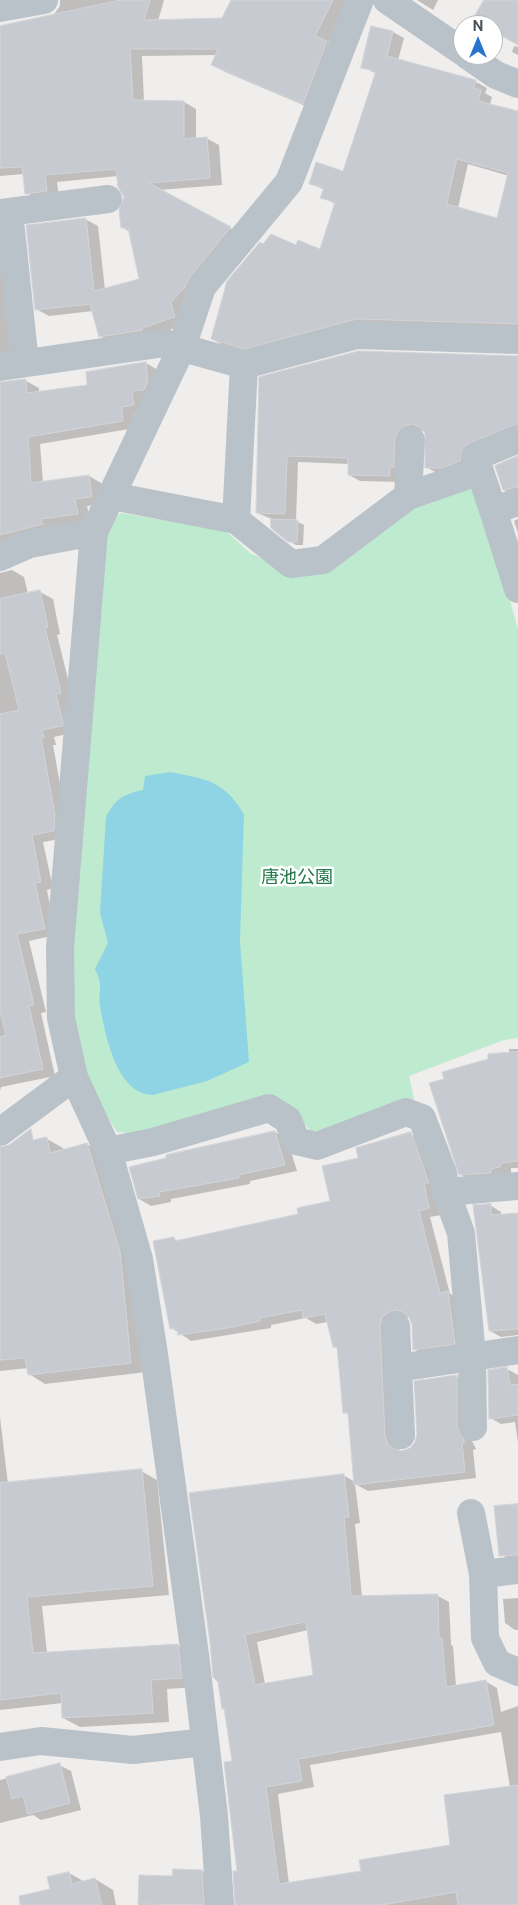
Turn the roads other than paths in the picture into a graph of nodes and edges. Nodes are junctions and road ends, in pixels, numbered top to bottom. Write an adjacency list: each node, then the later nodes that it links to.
1 (44, 0): 4 (street)
2 (360, 0): 11 (street)
3 (387, 0): 5 (street)
4 (0, 8)
5 (453, 45)
6 (482, 65): 7 (street)
7 (518, 84)
8 (108, 199): 9 (street)
9 (4, 213): 12 (street)
10 (518, 340): 13 (street)
11 (182, 347): 12 (street); 13 (street); 17 (street)
12 (13, 365)
13 (244, 365): 20 (street)
14 (518, 439): 16 (street)
15 (410, 440): 18 (street)
16 (480, 471): 18 (street); 19 (street)
17 (112, 496): 20 (street); 21 (street)
18 (408, 496): 20 (street)
19 (506, 506): 23 (street)
20 (236, 520)
21 (94, 532): 22 (street); 24 (street)
22 (0, 557)
23 (518, 589)
24 (74, 1077): 25 (street); 26 (street)
25 (0, 1132)
26 (108, 1151): 28 (street); 39 (street)
27 (518, 1186): 28 (street)
28 (446, 1192): 31 (street)
29 (396, 1326): 32 (street)
30 (518, 1350): 31 (street)
31 (472, 1357): 32 (street); 33 (street)
32 (398, 1368): 34 (street)
33 (473, 1427)
34 (401, 1435)
35 (471, 1513): 37 (street)
36 (518, 1570): 37 (street)
37 (483, 1574): 38 (street)
38 (518, 1672)
39 (205, 1742): 40 (street); 41 (street)
40 (0, 1748)
41 (220, 1905)

